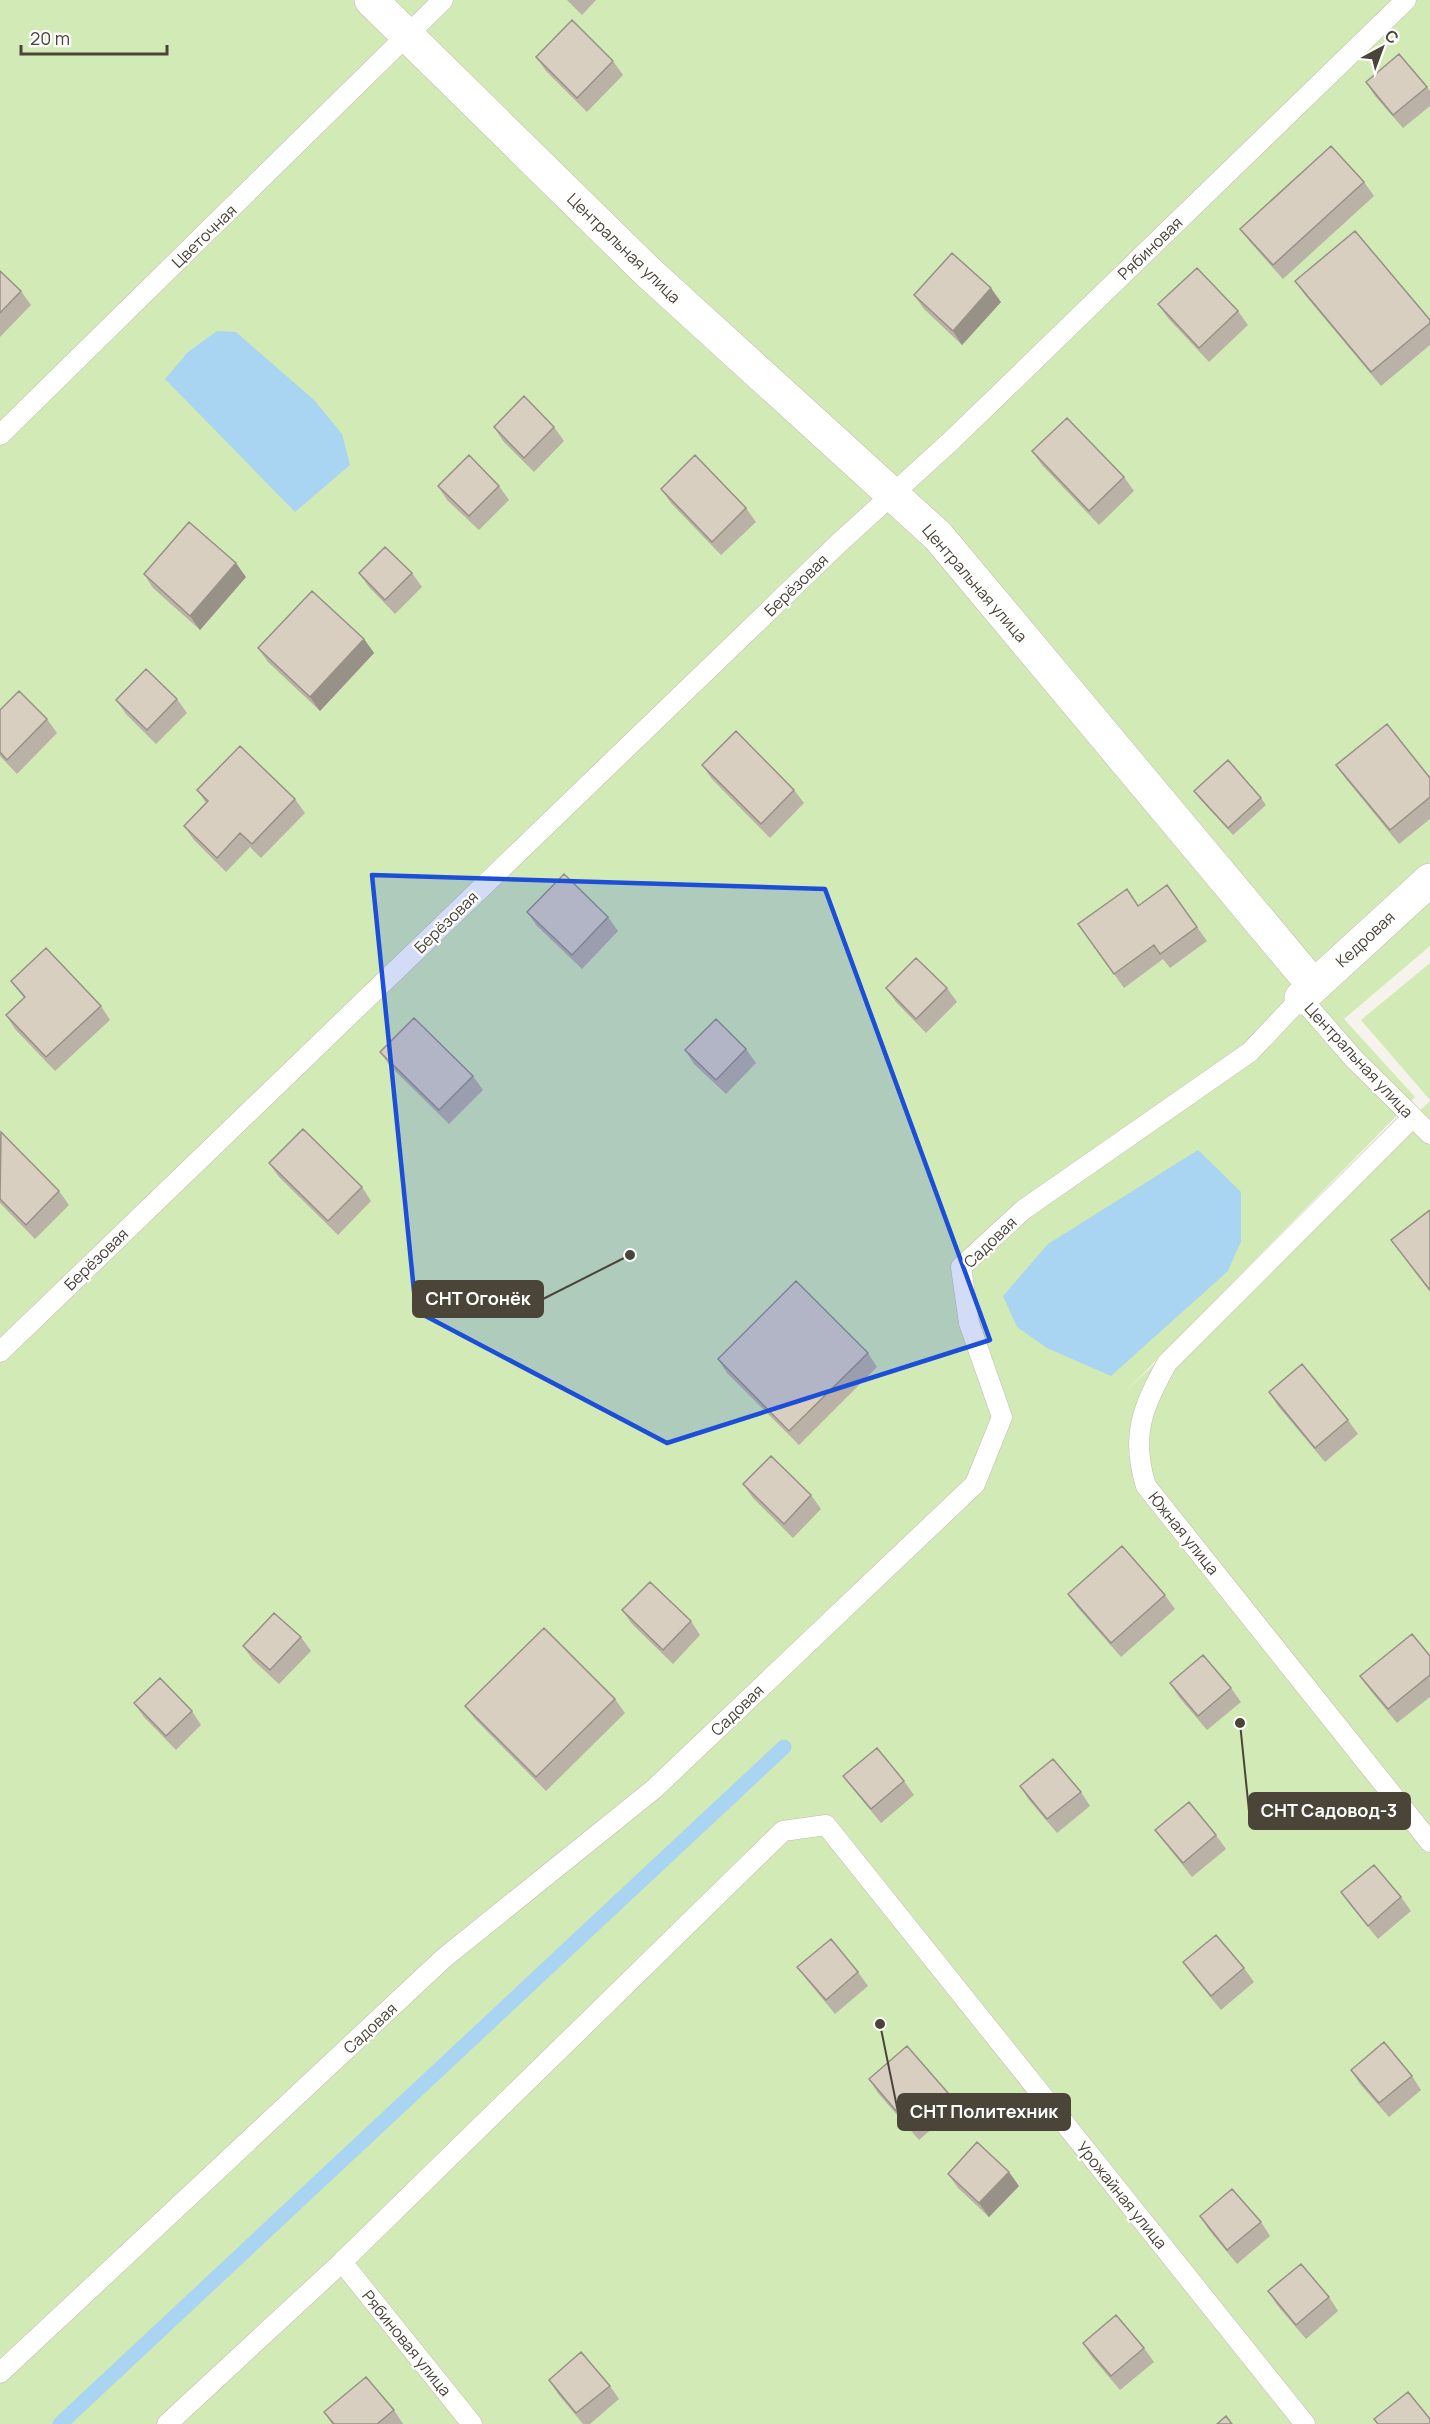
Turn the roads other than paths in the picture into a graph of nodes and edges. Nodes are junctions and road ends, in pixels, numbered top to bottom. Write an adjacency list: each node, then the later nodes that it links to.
1 (370, 0): 4 (street, Центральная улица)
2 (443, 0): 4 (lane, Цветочная)
3 (1406, 0): 6 (lane, Рябиновая)
4 (407, 37): 5 (lane, Цветочная); 6 (street, Центральная улица)
5 (0, 435)
6 (893, 494): 8 (street, Центральная улица); 11 (lane, Берёзовая)
7 (1430, 880): 8 (street, Кедровая)
8 (1307, 992): 9 (lane, Центральная улица); 14 (lane, Садовая)
9 (1413, 1117): 10 (lane, Центральная улица); 12 (lane, Южная улица)
10 (1430, 1134)
11 (0, 1352)
12 (1430, 1842)
13 (342, 2262): 15 (lane); 16 (lane, Рябиновая улица); 17 (lane, Урожайная улица)
14 (0, 2373)
15 (167, 2424)
16 (472, 2424)
17 (1305, 2424)

